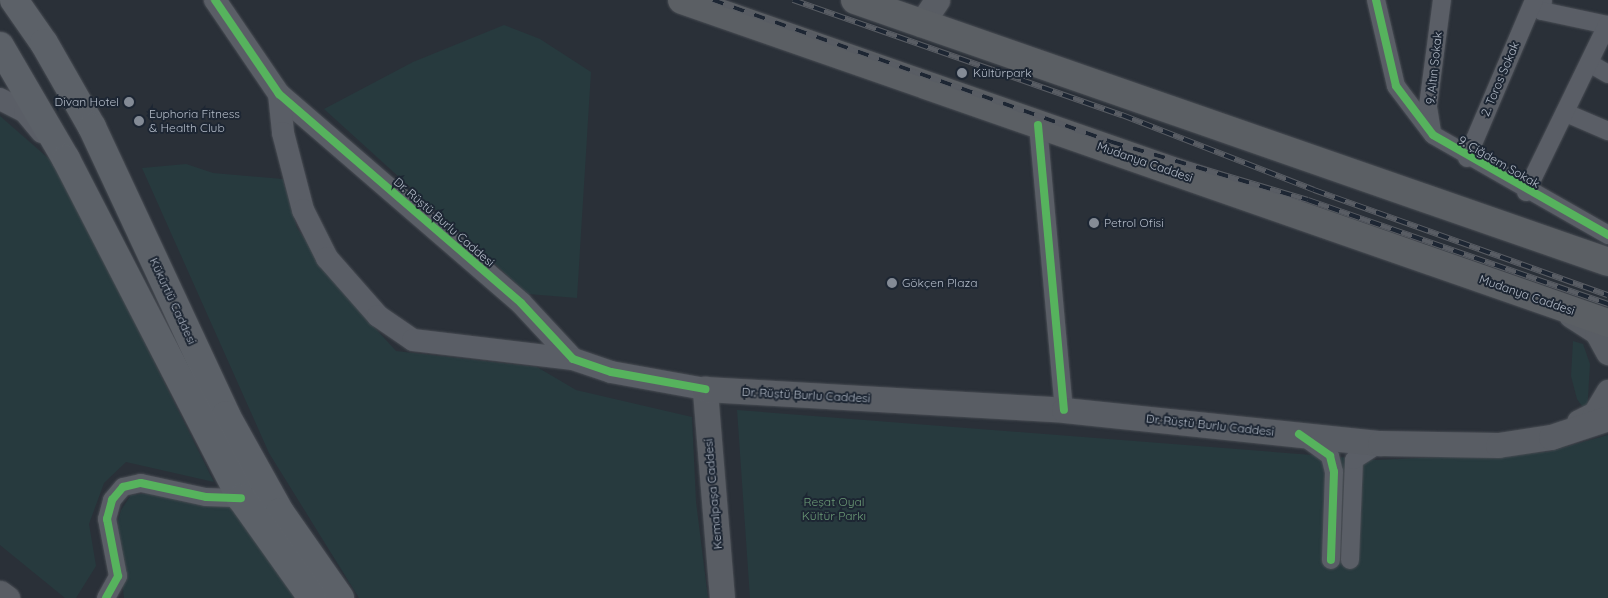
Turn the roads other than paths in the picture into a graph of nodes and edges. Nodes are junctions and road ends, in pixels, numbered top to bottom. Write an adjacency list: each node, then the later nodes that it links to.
1 (14, 0): 47 (main road, Kükürtlü Caddesi)
2 (215, 0): 15 (street, Dr. Rüştü Burlu Caddesi)
3 (682, 0): 18 (highway, Mudanya Caddesi)
4 (855, 0): 10 (highway)
5 (937, 0): 10 (main road)
6 (1376, 0): 20 (street, 9. Çiğdem Sokak)
7 (1442, 0): 20 (street, 9. Altın Sokak)
8 (1534, 0): 21 (street, 2. Toros Sokak)
9 (1543, 0): 11 (street)
10 (921, 24): 24 (highway)
11 (1608, 25): 13 (street)
12 (0, 46): 22 (main road)
13 (1589, 63): 14 (street); 17 (street)
14 (1608, 74)
15 (279, 94): 32 (street, Dr. Rüştü Burlu Caddesi); 32 (street)
16 (0, 99): 22 (street)
17 (1566, 113): 19 (street); 23 (street)
18 (1038, 125): 28 (highway, Mudanya Caddesi); 35 (street)
19 (1608, 131)
20 (1433, 135): 21 (street, 9. Çiğdem Sokak)
21 (1467, 158): 23 (street, 9. Çiğdem Sokak)
22 (66, 159): 40 (main road)
23 (1526, 192): 25 (street, 9. Çiğdem Sokak)
24 (1464, 212): 26 (highway); 27 (highway)
25 (1608, 235)
26 (1608, 250)
27 (1608, 262)
28 (1556, 306): 29 (highway, Mudanya Caddesi); 30 (highway); 31 (main road)
29 (1608, 323)
30 (1608, 329)
31 (1608, 352)
32 (572, 359): 33 (street, Dr. Rüştü Burlu Caddesi)
33 (713, 390): 35 (main road, Dr. Rüştü Burlu Caddesi); 48 (main road, Kemalpaşa Caddesi); 49 (main road, Kemalpaşa Caddesi)
34 (1608, 392): 38 (main road)
35 (1064, 410): 37 (main road, Dr. Rüştü Burlu Caddesi)
36 (1608, 418): 38 (main road)
37 (1300, 434): 39 (main road, Dr. Rüştü Burlu Caddesi); 41 (street)
38 (1550, 437): 39 (main road, Dr. Rüştü Burlu Caddesi)
39 (1380, 442): 42 (street)
40 (242, 498): 45 (street); 46 (main road)
41 (1331, 560)
42 (1350, 560)
43 (0, 593): 44 (main road)
44 (7, 598)
45 (106, 598)
46 (312, 598)
47 (340, 598)
48 (722, 598)
49 (738, 598)

